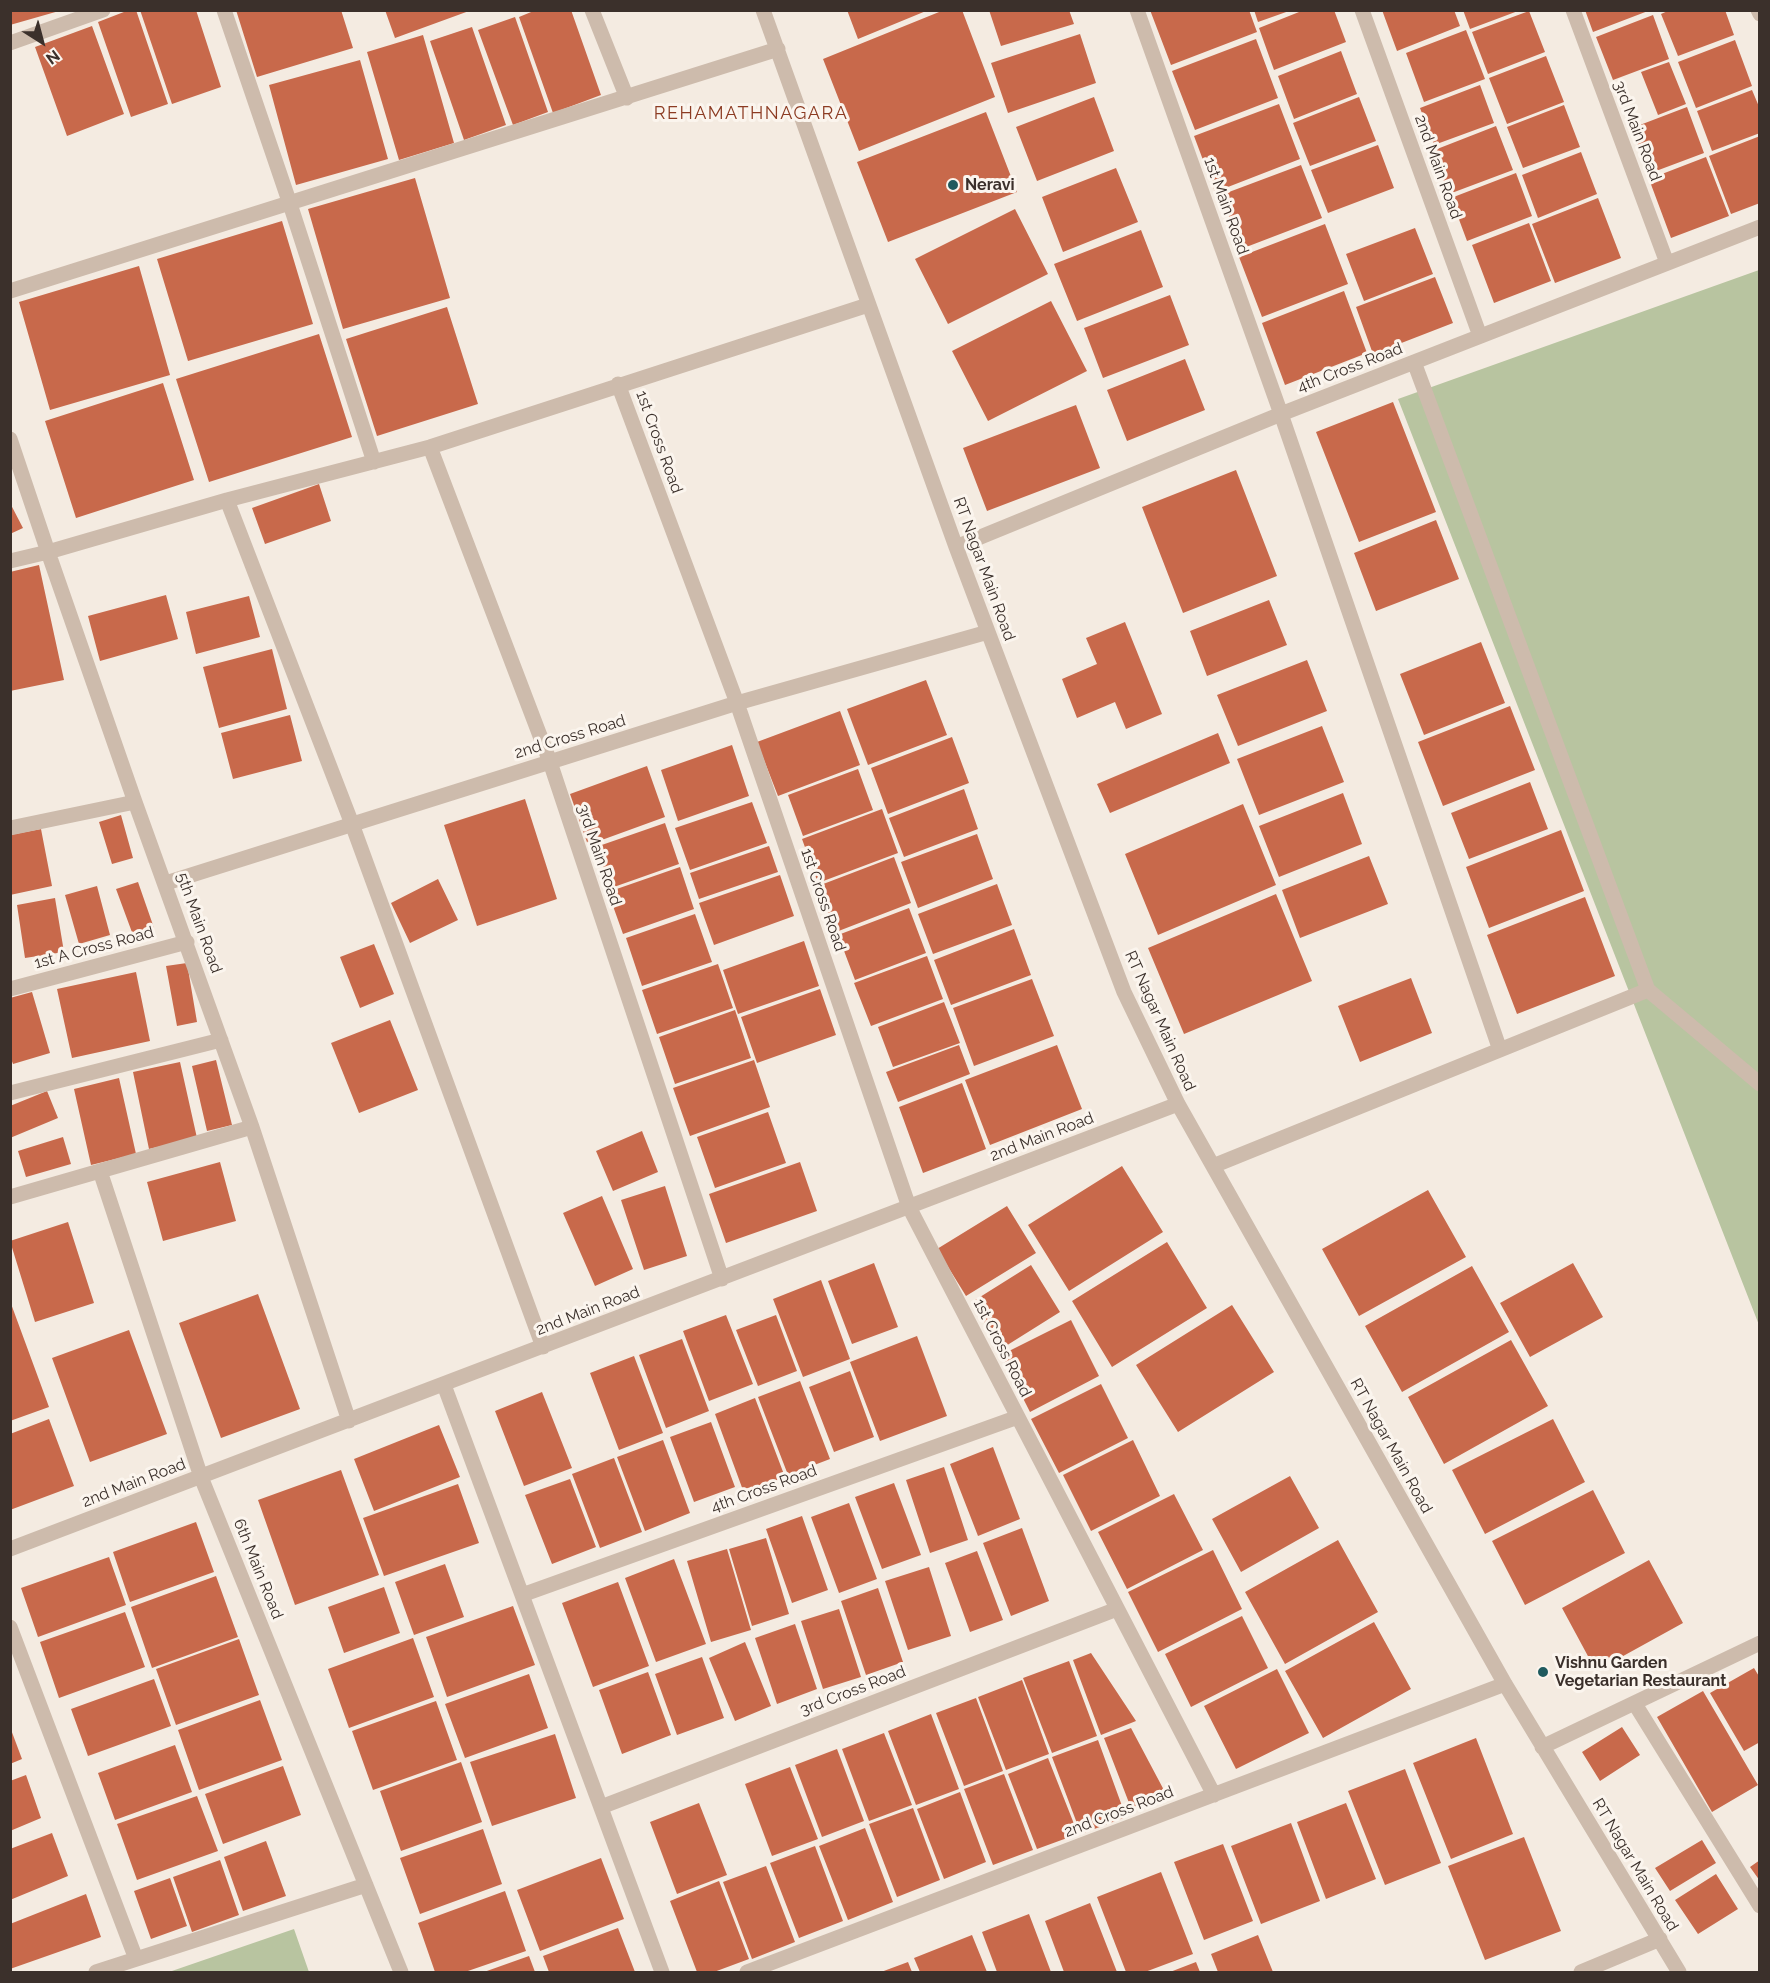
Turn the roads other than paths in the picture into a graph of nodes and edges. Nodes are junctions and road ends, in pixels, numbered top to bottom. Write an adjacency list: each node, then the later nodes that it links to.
1 (224, 10): 11 (street)
2 (592, 10): 10 (street)
3 (763, 10): 9 (street, RT Nagar Main Road)
4 (1137, 10): 19 (street, 1st Main Road)
5 (1362, 10): 16 (street, 2nd Main Road)
6 (1573, 10): 13 (street, 3rd Main Road)
7 (96, 12): 8 (street)
8 (10, 43)
9 (778, 49): 10 (street); 15 (street, RT Nagar Main Road)
10 (627, 98): 11 (street)
11 (290, 204): 14 (street); 22 (street)
12 (1760, 227): 13 (street, 4th Cross Road)
13 (1667, 263): 16 (street, 4th Cross Road)
14 (10, 291)
15 (868, 305): 18 (street); 24 (street, RT Nagar Main Road)
16 (1480, 336): 17 (street, 4th Cross Road)
17 (1414, 362): 19 (street, 4th Cross Road); 36 (street)
18 (618, 384): 21 (street); 28 (street, 1st Cross Road)
19 (1281, 414): 24 (street, 4th Cross Road); 38 (street, 1st Main Road)
20 (10, 439): 25 (street, 5th Main Road)
21 (430, 447): 22 (street); 29 (street, 3rd Main Road)
22 (374, 462): 23 (street)
23 (227, 500): 25 (street); 31 (street)
24 (956, 547): 27 (street, RT Nagar Main Road)
25 (48, 552): 26 (street); 30 (street, 5th Main Road)
26 (10, 561)
27 (988, 632): 28 (street, 2nd Cross Road); 41 (street, RT Nagar Main Road)
28 (737, 703): 29 (street, 2nd Cross Road); 46 (street, 1st Cross Road)
29 (549, 762): 31 (street, 2nd Cross Road); 47 (street, 3rd Main Road)
30 (135, 802): 32 (street); 33 (street, 5th Main Road)
31 (352, 824): 33 (street, 2nd Cross Road); 48 (street)
32 (10, 828)
33 (166, 883): 34 (street, 5th Main Road)
34 (187, 942): 35 (street, 1st A Cross Road); 37 (street, 5th Main Road)
35 (10, 990)
36 (1648, 990): 38 (street); 39 (street)
37 (221, 1040): 40 (street); 42 (street, 5th Main Road)
38 (1500, 1050): 43 (street)
39 (1760, 1084)
40 (10, 1093)
41 (1178, 1104): 43 (street, RT Nagar Main Road); 46 (street, 2nd Main Road)
42 (252, 1127): 44 (street); 51 (street, 5th Main Road)
43 (1213, 1166): 58 (street, RT Nagar Main Road)
44 (100, 1171): 45 (street); 52 (street, 6th Main Road)
45 (10, 1197)
46 (909, 1207): 47 (street, 2nd Main Road); 50 (street, 1st Cross Road)
47 (723, 1279): 48 (street, 2nd Main Road)
48 (543, 1347): 49 (street, 2nd Main Road)
49 (444, 1384): 51 (street, 2nd Main Road); 54 (street)
50 (1018, 1417): 54 (street, 4th Cross Road); 55 (street, 1st Cross Road)
51 (349, 1421): 52 (street, 2nd Main Road)
52 (201, 1477): 53 (street, 2nd Main Road); 63 (street, 6th Main Road)
53 (10, 1549)
54 (522, 1595): 62 (street)
55 (1117, 1609): 61 (street, 1st Cross Road); 62 (street, 3rd Cross Road)
56 (10, 1627): 66 (street)
57 (1760, 1644): 59 (street)
58 (1505, 1684): 60 (street, RT Nagar Main Road); 61 (street, 2nd Cross Road)
59 (1635, 1704): 60 (street); 64 (street)
60 (1542, 1747): 65 (street, RT Nagar Main Road)
61 (1214, 1795): 70 (street, 2nd Cross Road)
62 (601, 1807): 69 (street)
63 (366, 1885): 66 (street); 68 (street, 6th Main Road)
64 (1760, 1906)
65 (1660, 1939): 71 (street); 72 (street, RT Nagar Main Road)
66 (136, 1959): 67 (street)
67 (96, 1972)
68 (401, 1972)
69 (662, 1972)
70 (747, 1972)
71 (1581, 1972)
72 (1679, 1972)

